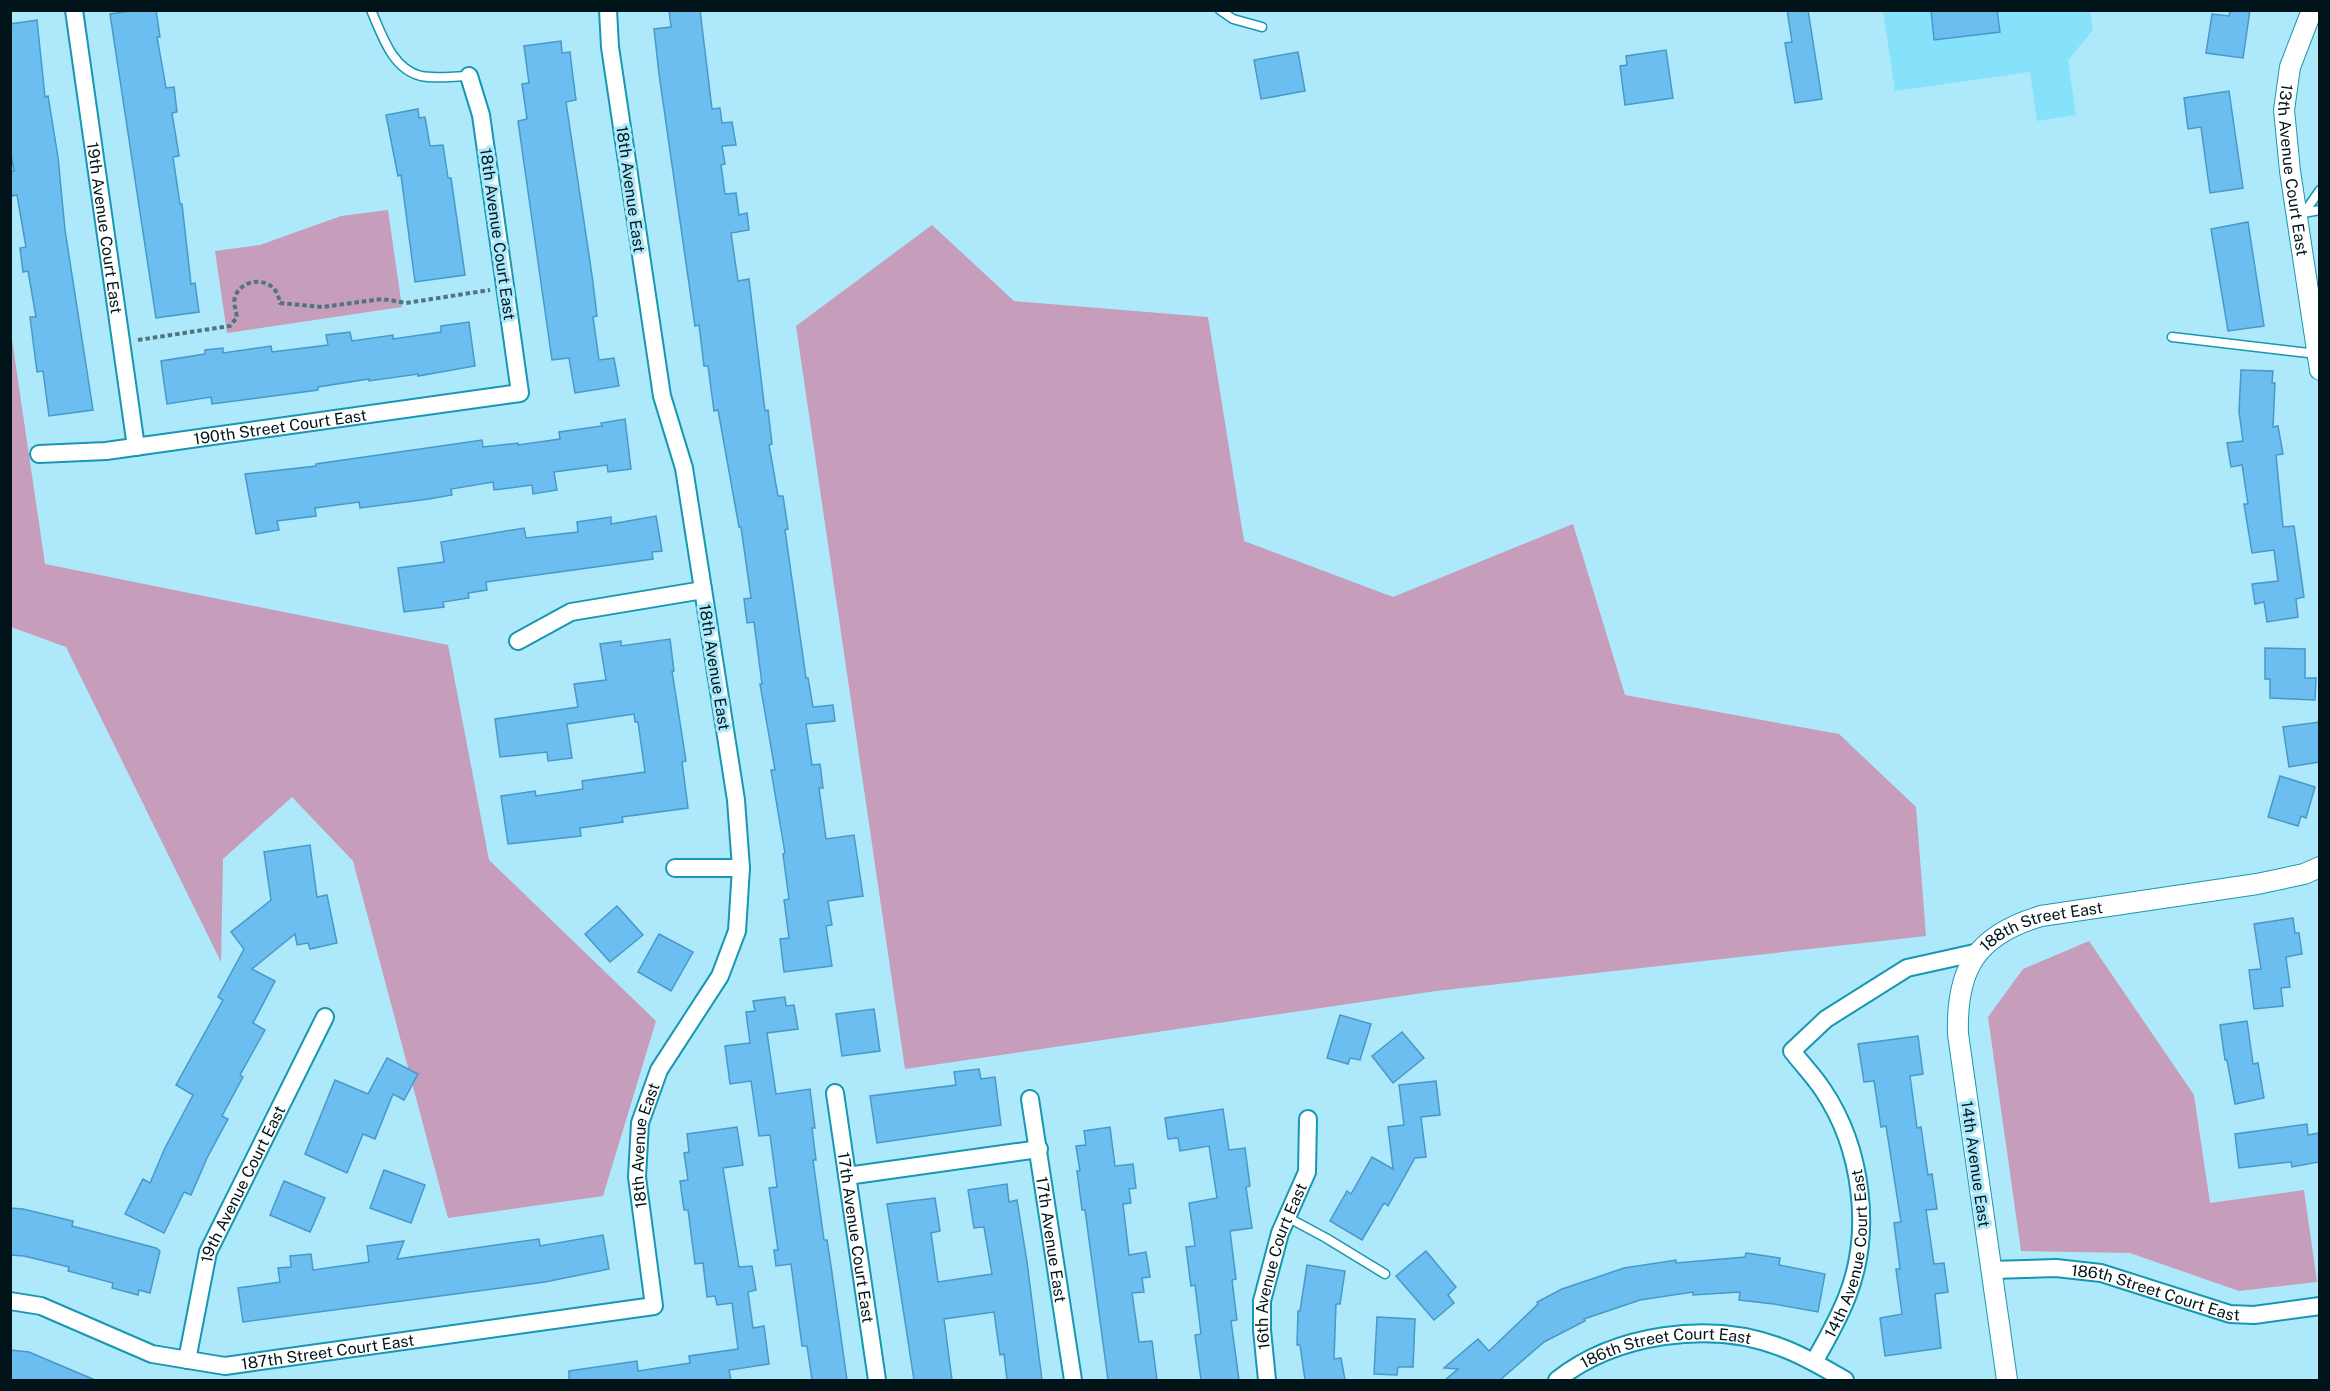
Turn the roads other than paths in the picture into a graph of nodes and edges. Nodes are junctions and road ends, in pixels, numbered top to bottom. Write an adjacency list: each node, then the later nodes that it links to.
1 (74, 10): 15 (street, 19th Avenue Court East)
2 (371, 10): 7 (lane)
3 (608, 10): 17 (street, 18th Avenue East)
4 (1220, 10): 6 (lane)
5 (2312, 10): 10 (street, 13th Avenue Court East)
6 (1262, 27)
7 (469, 76): 14 (street, 18th Avenue Court East)
8 (2319, 190): 10 (lane)
9 (2319, 210): 10 (lane)
10 (2300, 214): 11 (street, 13th Avenue Court East)
11 (2316, 326): 13 (street, 13th Avenue Court East)
12 (2172, 337): 13 (lane)
13 (2318, 362)
14 (520, 393): 15 (street, 190th Street Court East)
15 (136, 447): 16 (street, 190th Street Court East)
16 (39, 454)
17 (703, 590): 18 (street); 21 (street, 18th Avenue East)
18 (518, 641)
19 (2319, 867): 22 (street, 188th Street East)
20 (675, 868): 21 (street)
21 (741, 868): 34 (street, 18th Avenue East)
22 (1979, 952): 24 (street, 188th Street East); 31 (street, 14th Avenue East)
23 (325, 1017): 36 (street, 19th Avenue Court East)
24 (1792, 1051): 37 (street, 14th Avenue Court East)
25 (835, 1093): 29 (street, 17th Avenue Court East)
26 (1030, 1099): 28 (street, 17th Avenue East)
27 (1308, 1119): 30 (street, 16th Avenue Court East)
28 (1039, 1149): 29 (street); 39 (street, 17th Avenue East)
29 (847, 1176): 38 (street, 17th Avenue Court East)
30 (1287, 1217): 32 (lane); 40 (street, 16th Avenue Court East)
31 (1991, 1270): 35 (street, 186th Street Court East); 43 (street, 14th Avenue East)
32 (1385, 1274)
33 (10, 1301): 36 (street, 187th Street Court East)
34 (654, 1306): 36 (street, 187th Street Court East)
35 (2319, 1306)
36 (187, 1360)
37 (1814, 1362): 41 (street, 186th Street Court East); 42 (street, 186th Street Court East)
38 (877, 1380)
39 (1073, 1380)
40 (1267, 1380)
41 (1557, 1380)
42 (1845, 1380)
43 (2007, 1380)

